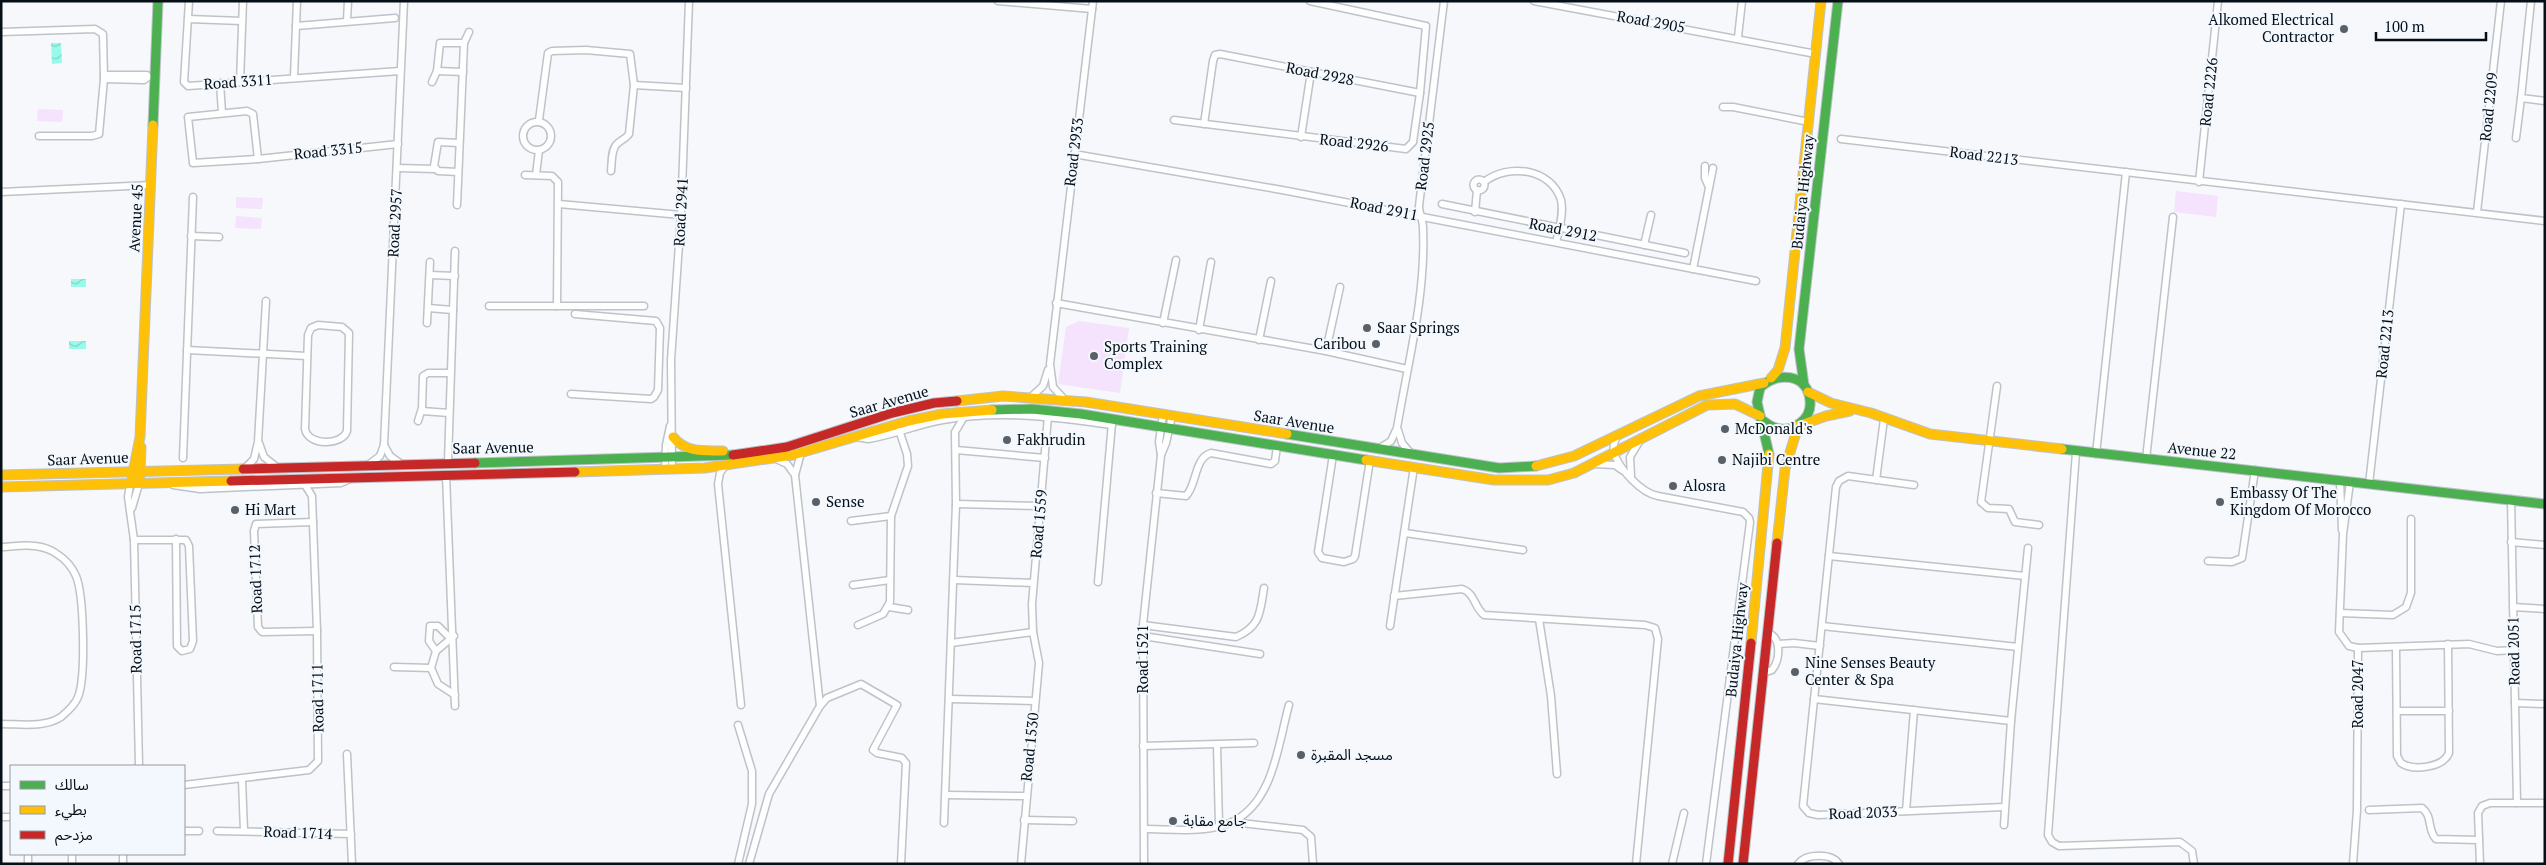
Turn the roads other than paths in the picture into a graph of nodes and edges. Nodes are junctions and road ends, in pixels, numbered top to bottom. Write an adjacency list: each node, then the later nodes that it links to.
1 (158, 1): 34 (street, Avenue 45)
2 (189, 1): 20 (street)
3 (243, 1): 21 (street)
4 (297, 1): 23 (street, Road 3311)
5 (348, 1): 22 (street)
6 (404, 1): 29 (street, Road 2957)
7 (689, 1): 40 (street, Road 2941)
8 (998, 1): 18 (street)
9 (1310, 1): 41 (street)
10 (1444, 1): 47 (street, Road 2925)
11 (1534, 1): 26 (street, Road 2905)
12 (1742, 1): 26 (street)
13 (1821, 1): 28 (street, Budaiya Highway)
14 (1838, 1): 125 (street, Budaiya Highway)
15 (2218, 1): 70 (street, Road 2226)
16 (2501, 1): 80 (street, Road 2209)
17 (2531, 1): 42 (street)
18 (1093, 5): 59 (street, Road 2933)
19 (395, 18): 22 (street)
20 (188, 19): 21 (street); 38 (street, Road 3311)
21 (242, 21): 36 (street)
22 (347, 21): 23 (street)
23 (296, 26): 35 (street, Road 3311)
24 (1, 32): 33 (street)
25 (469, 32): 27 (street)
26 (1738, 38): 28 (street, Road 2905)
27 (464, 43): 30 (street); 31 (street)
28 (1816, 54): 50 (street, Budaiya Highway)
29 (400, 71): 35 (street, Road 3311); 57 (street, Road 2957)
30 (437, 71): 31 (street); 37 (street)
31 (463, 72): 56 (street)
32 (1311, 72): 41 (street, Road 2928); 51 (street, Road 2928); 53 (street, Road 2926)
33 (104, 77): 34 (street); 52 (street)
34 (151, 77): 71 (street, Avenue 45)
35 (294, 78): 36 (street, Road 3311)
36 (240, 82): 38 (street, Road 3311)
37 (432, 82)
38 (220, 83): 45 (street)
39 (634, 86): 40 (street); 48 (street); 65 (street)
40 (686, 88): 81 (street, Road 2941)
41 (1420, 93): 46 (street)
42 (2521, 98): 43 (street); 54 (street)
43 (2545, 101)
44 (1723, 108): 50 (street)
45 (222, 113): 60 (street, Road 3315); 60 (street, Road 3315)
46 (1416, 116): 47 (street); 53 (street, Road 2926)
47 (1429, 118): 83 (street, Road 2925)
48 (539, 120): 58 (street); 58 (street)
49 (1174, 120): 51 (street, Road 2926)
50 (1809, 122): 123 (street, Budaiya Highway)
51 (1204, 124): 53 (street, Road 2926)
52 (39, 136)
53 (1301, 137)
54 (2516, 138)
55 (1841, 139): 67 (street, Road 2213)
56 (460, 143): 64 (street); 66 (street)
57 (398, 144): 60 (street, Road 3315); 62 (street, Road 2957)
58 (539, 150): 69 (street)
59 (1074, 154): 83 (street, Road 2911); 103 (street, Road 2933)
60 (258, 158)
61 (1705, 166): 72 (street)
62 (397, 168): 64 (street); 152 (street, Road 2957)
63 (1713, 168): 72 (street)
64 (436, 169): 66 (street)
65 (611, 171)
66 (458, 172): 78 (street)
67 (2126, 172): 70 (street, Road 2213); 159 (street)
68 (526, 175): 69 (street)
69 (536, 175): 75 (street)
70 (2199, 182): 77 (street, Road 2213)
71 (151, 185): 73 (street); 180 (street, Avenue 45)
72 (1708, 185): 96 (street)
73 (1, 192)
74 (193, 197): 87 (street)
75 (559, 204): 81 (street); 105 (street)
76 (1442, 204): 79 (street, Road 2912)
77 (2401, 204): 80 (street, Road 2213); 193 (street, Road 2213)
78 (457, 205)
79 (1475, 212): 86 (street, Road 2912); 86 (street)
80 (2477, 212): 85 (street, Road 2213)
81 (681, 215): 119 (street, Road 2941)
82 (1651, 215): 90 (street)
83 (1420, 216): 89 (street, Road 2911); 121 (street, Road 2925)
84 (2173, 217): 167 (street)
85 (2545, 221)
86 (1559, 229): 89 (street); 90 (street, Road 2912)
87 (191, 236): 88 (street); 114 (street)
88 (219, 237)
89 (1556, 242): 96 (street, Road 2911)
90 (1644, 245): 92 (street, Road 2912)
91 (455, 251): 98 (street)
92 (1685, 254)
93 (1176, 260): 111 (street)
94 (430, 262): 97 (street)
95 (1211, 262): 112 (street)
96 (1693, 269): 100 (street, Road 2911)
97 (430, 275): 98 (street); 107 (street)
98 (455, 276): 108 (street)
99 (1270, 281): 113 (street)
100 (1756, 281)
101 (1340, 287): 115 (street)
102 (266, 301): 116 (street)
103 (1056, 303): 111 (street); 120 (street, Road 2933)
104 (489, 306): 105 (street)
105 (557, 306): 106 (street)
106 (644, 306)
107 (428, 308): 108 (street); 110 (street)
108 (453, 310): 122 (street)
109 (576, 314): 118 (street)
110 (427, 323)
111 (1163, 323): 112 (street)
112 (1199, 330): 113 (street)
113 (1259, 340): 115 (street)
114 (187, 350): 116 (street); 164 (street)
115 (1326, 351): 121 (street)
116 (263, 354): 117 (street); 151 (street)
117 (307, 356): 117 (street)
118 (659, 359): 119 (street); 126 (street)
119 (671, 360): 139 (street, Road 2941)
120 (1050, 364): 127 (street, Road 2933); 128 (street, Road 2933)
121 (1407, 369): 143 (street, Road 2925)
122 (450, 373): 130 (street); 131 (street)
123 (1768, 381): 125 (street); 135 (street); 147 (street, Saar Avenue)
124 (1997, 386): 150 (street)
125 (1806, 389): 129 (street, Avenue 22); 141 (street)
126 (571, 394)
127 (1031, 396): 128 (street, Saar Avenue); 160 (street, Saar Avenue)
128 (1064, 399): 132 (street, Saar Avenue)
129 (1861, 410): 136 (street, Avenue 22); 141 (street)
130 (422, 411): 131 (street); 138 (street)
131 (449, 413): 169 (street)
132 (1168, 415): 142 (street, Road 1521); 154 (street, Saar Avenue)
133 (1048, 416): 134 (street); 140 (street); 165 (street, Road 1559)
134 (964, 417): 137 (street); 145 (street)
135 (1761, 418): 141 (street); 149 (street, Saar Avenue); 310 (street, Budaiya Highway)
136 (1884, 419): 150 (street, Avenue 22); 186 (street)
137 (942, 420): 144 (street); 145 (street)
138 (418, 421)
139 (671, 422): 148 (street, Road 2941); 163 (street, Road 2941)
140 (1112, 422): 142 (street, Saar Avenue); 146 (street, Saar Avenue); 223 (street)
141 (1798, 426): 239 (street, Budaiya Highway)
142 (1165, 428): 153 (street, Saar Avenue); 197 (street, Road 1521)
143 (1397, 428): 154 (street, Road 2925); 162 (street)
144 (899, 430): 146 (street); 203 (street)
145 (955, 432): 155 (street)
146 (857, 436): 158 (street, Saar Avenue)
147 (1617, 436): 156 (street); 162 (street, Saar Avenue)
148 (673, 437): 160 (street); 163 (street, Road 2941)
149 (1644, 437): 156 (street, Saar Avenue); 185 (street)
150 (1989, 440): 157 (street, Avenue 22); 207 (street)
151 (258, 442): 175 (street); 178 (street)
152 (384, 445): 170 (street); 172 (street)
153 (1277, 446): 161 (street, Saar Avenue); 197 (street)
154 (1378, 449): 162 (street, Saar Avenue)
155 (956, 450): 165 (street); 200 (street)
156 (1614, 451): 171 (street, Saar Avenue); 185 (street)
157 (2076, 452): 159 (street, Avenue 22); 314 (street)
158 (801, 453): 166 (street, Saar Avenue); 182 (street)
159 (2096, 454): 167 (street, Avenue 22)
160 (740, 455): 163 (street, Saar Avenue)
161 (1333, 455): 168 (street, Saar Avenue); 168 (street)
162 (1412, 455)
163 (668, 457): 169 (street, Saar Avenue); 176 (street, Road 2941)
164 (183, 458)
165 (1045, 458): 202 (street, Road 1559)
166 (776, 459): 173 (street, Saar Avenue); 182 (street)
167 (2146, 459): 179 (street, Avenue 22)
168 (1370, 460): 174 (street, Saar Avenue)
169 (448, 462): 170 (street, Saar Avenue)
170 (403, 464): 172 (street, Saar Avenue)
171 (1590, 464): 174 (street, Saar Avenue); 185 (street)
172 (367, 466): 175 (street, Saar Avenue)
173 (725, 466): 177 (street, Saar Avenue); 192 (street)
174 (1414, 467): 208 (street)
175 (278, 468): 178 (street, Saar Avenue)
176 (668, 468): 177 (street, Saar Avenue); 181 (street, Saar Avenue)
177 (705, 468): 192 (street)
178 (244, 469): 180 (street, Saar Avenue)
179 (2254, 470): 187 (street, Avenue 22); 218 (street)
180 (137, 472): 183 (street, Saar Avenue); 190 (street, Avenue 45)
181 (446, 475): 184 (street, Saar Avenue); 241 (street)
182 (795, 475): 264 (street)
183 (1, 476)
184 (352, 478): 189 (street, Saar Avenue); 191 (street)
185 (1632, 479): 309 (street)
186 (1876, 480): 195 (street, Road 2033); 217 (street, Road 2033)
187 (2340, 481): 188 (street, Avenue 22); 209 (street, Road 2047)
188 (2350, 482): 193 (street, Avenue 22); 209 (street, Road 2047)
189 (165, 483): 190 (street, Saar Avenue); 194 (street)
190 (134, 484): 196 (street, Saar Avenue); 211 (street, Road 1715)
191 (321, 484): 194 (street); 198 (street)
192 (718, 484): 261 (street)
193 (2370, 484): 199 (street, Avenue 22)
194 (305, 485): 198 (street)
195 (1914, 485)
196 (1, 487)
197 (1156, 493): 233 (street, Road 1521)
198 (312, 496): 206 (street, Road 1711)
199 (2510, 499): 201 (street, Avenue 22); 212 (street, Road 2051)
200 (956, 504): 202 (street); 221 (street)
201 (2545, 504)
202 (1040, 506): 222 (street, Road 1559)
203 (892, 516): 205 (street); 220 (street)
204 (2411, 519): 231 (street)
205 (851, 521)
206 (313, 522): 237 (street, Road 1711); 237 (street, Road 1712)
207 (2039, 525)
208 (1405, 533): 216 (street); 226 (street)
209 (2343, 534): 231 (street, Road 2047)
210 (176, 538): 210 (street); 211 (street)
211 (134, 540): 275 (street, Road 1715)
212 (2511, 542): 213 (street); 228 (street, Road 2051)
213 (2545, 545)
214 (1, 546): 269 (street)
215 (2028, 548): 219 (street)
216 (1523, 550)
217 (1829, 556): 219 (street); 236 (street, Road 2033)
218 (2208, 561)
219 (2025, 576): 247 (street)
220 (890, 580): 224 (street); 227 (street)
221 (954, 580): 222 (street); 242 (street)
222 (1033, 582): 238 (street, Road 1559)
223 (1098, 582)
224 (853, 585)
225 (1264, 588): 233 (street)
226 (1394, 596): 232 (street); 235 (street)
227 (889, 607): 230 (street); 234 (street)
228 (2513, 607): 229 (street); 249 (street, Road 2051)
229 (2545, 609)
230 (908, 610)
231 (2340, 614): 248 (street, Road 2047)
232 (1539, 619): 276 (street); 307 (street)
233 (1143, 625): 240 (street, Road 1521)
234 (858, 626)
235 (1390, 626)
236 (1822, 626): 245 (street, Road 2033); 247 (street)
237 (317, 631): 277 (street, Road 1711)
238 (1033, 632): 242 (street); 258 (street, Road 1530)
239 (1768, 633): 243 (street); 254 (street, Budaiya Highway)
240 (1143, 636): 251 (street); 273 (street, Road 1521)
241 (452, 637): 250 (street); 250 (street); 255 (street)
242 (952, 644): 256 (street)
243 (1778, 644): 245 (street); 254 (street)
244 (2448, 644): 246 (street); 249 (street); 267 (street)
245 (1820, 646): 257 (street, Road 2033)
246 (2396, 647): 248 (street); 266 (street)
247 (2018, 648): 268 (street)
248 (2358, 648): 315 (street, Road 2047)
249 (2515, 650): 259 (street, Road 2051)
250 (436, 651): 253 (street)
251 (1260, 654)
252 (394, 667): 253 (street)
253 (431, 668): 255 (street)
254 (1763, 673): 311 (street, Budaiya Highway)
255 (455, 695): 263 (street)
256 (950, 699): 258 (street); 279 (street)
257 (1814, 699): 265 (street); 285 (street, Road 2033)
258 (1035, 701): 280 (street, Road 1530)
259 (2515, 703): 260 (street); 282 (street, Road 2051)
260 (2545, 704)
261 (741, 705)
262 (1289, 705): 289 (street)
263 (455, 706)
264 (820, 706): 302 (street); 303 (street)
265 (1914, 710): 268 (street); 285 (street)
266 (2397, 711): 267 (street); 267 (street)
267 (2449, 711)
268 (2011, 721): 283 (street)
269 (1, 724)
270 (738, 725): 301 (street)
271 (1254, 743): 272 (street)
272 (1217, 745): 273 (street); 291 (street)
273 (1144, 746): 293 (street, Road 1521)
274 (347, 754): 298 (street, Road 1714)
275 (139, 765)
276 (1557, 774)
277 (242, 780): 278 (street, Road 1711); 297 (street, Road 1714)
278 (185, 785)
279 (946, 795): 280 (street); 290 (street)
280 (1025, 796): 287 (street, Road 1530)
281 (2545, 803): 282 (street)
282 (2517, 804): 299 (street)
283 (2004, 807): 285 (street, Road 2033); 292 (street)
284 (2369, 810): 299 (street)
285 (1906, 812)
286 (1684, 813): 308 (street)
287 (1024, 820): 288 (street); 304 (street, Road 1530)
288 (1073, 821)
289 (1232, 822): 291 (street); 306 (street)
290 (944, 823)
291 (1219, 825): 293 (street)
292 (2004, 825)
293 (1144, 829): 305 (street, Road 1521)
294 (185, 831): 295 (street)
295 (198, 831)
296 (217, 831): 297 (street, Road 1714)
297 (244, 831): 298 (street, Road 1714)
298 (351, 834): 300 (street, Road 1714)
299 (2479, 840): 316 (street)
300 (352, 864)
301 (738, 864)
302 (749, 864)
303 (901, 864)
304 (1021, 864)
305 (1144, 864)
306 (1314, 864)
307 (1636, 864)
308 (1672, 864)
309 (1706, 864)
310 (1728, 864)
311 (1743, 864)
312 (1798, 864): 313 (street)
313 (1839, 864)
314 (2194, 864)
315 (2353, 864)
316 (2480, 864)

